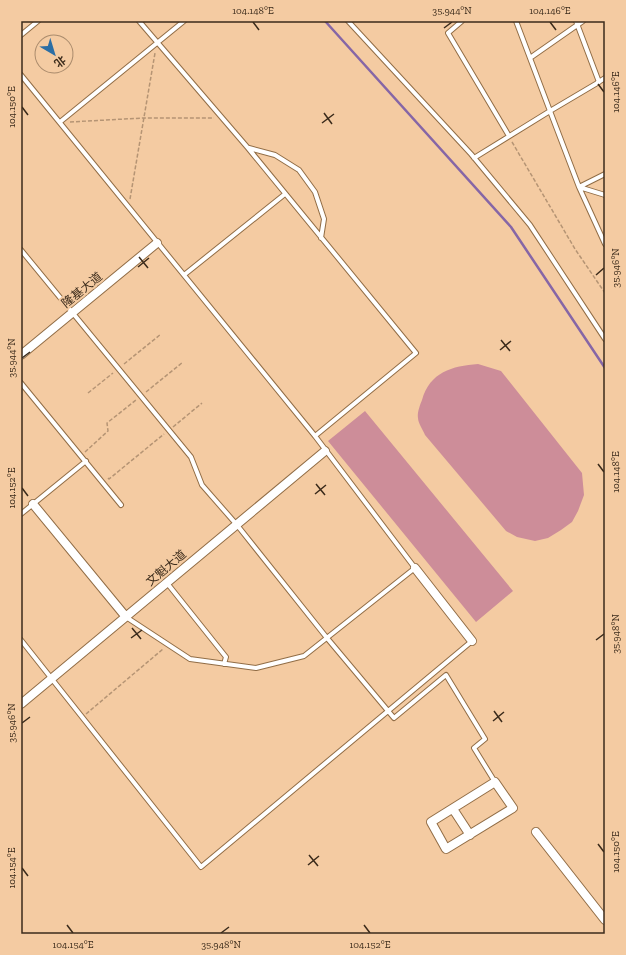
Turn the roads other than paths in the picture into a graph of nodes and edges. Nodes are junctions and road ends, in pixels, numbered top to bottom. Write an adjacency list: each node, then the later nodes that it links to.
1 (38, 21): 9 (lane)
2 (139, 21): 10 (lane)
3 (184, 21): 10 (lane)
4 (348, 21): 19 (lane)
5 (462, 21): 17 (lane)
6 (516, 21): 11 (lane)
7 (583, 21): 8 (lane)
8 (576, 23): 11 (lane); 14 (lane)
9 (21, 35)
10 (157, 43): 16 (lane); 18 (lane)
11 (530, 58): 15 (lane)
12 (21, 75): 16 (lane)
13 (605, 78): 14 (lane)
14 (600, 82): 15 (lane)
15 (550, 111): 17 (lane); 21 (lane)
16 (60, 122): 25 (lane)
17 (509, 136): 19 (lane)
18 (248, 148): 22 (lane); 24 (lane)
19 (474, 158): 30 (lane)
20 (605, 174): 21 (lane)
21 (579, 187): 23 (lane); 26 (lane)
22 (285, 194): 24 (lane); 28 (lane)
23 (605, 195)
24 (321, 238): 33 (lane)
25 (157, 243): 28 (lane); 29 (street, 隆基大道)
26 (605, 244)
27 (21, 250): 29 (lane)
28 (184, 275): 33 (lane)
29 (72, 313): 31 (street, 隆基大道); 39 (lane)
30 (605, 340)
31 (21, 355)
32 (21, 383): 35 (lane)
33 (315, 436): 34 (lane)
34 (325, 451): 39 (street, 文魁大道); 40 (lane)
35 (86, 461): 36 (lane); 37 (lane)
36 (33, 504): 38 (lane); 42 (street)
37 (121, 505)
38 (21, 514)
39 (237, 525): 41 (street, 文魁大道); 43 (lane)
40 (415, 568): 43 (lane); 45 (street)
41 (166, 583): 42 (street, 文魁大道); 48 (lane)
42 (126, 616): 48 (lane); 49 (street, 文魁大道)
43 (327, 638): 48 (lane); 51 (lane)
44 (21, 640): 46 (lane)
45 (472, 641): 51 (lane)
46 (25, 645): 47 (lane); 49 (lane)
47 (21, 648)
48 (224, 664)
49 (51, 679): 50 (street, 文魁大道); 51 (lane)
50 (21, 704)
51 (388, 711): 52 (lane)
52 (495, 782): 53 (street); 55 (street)
53 (453, 809): 55 (street); 55 (street)
54 (536, 832): 56 (street)
55 (470, 835)
56 (605, 920)

